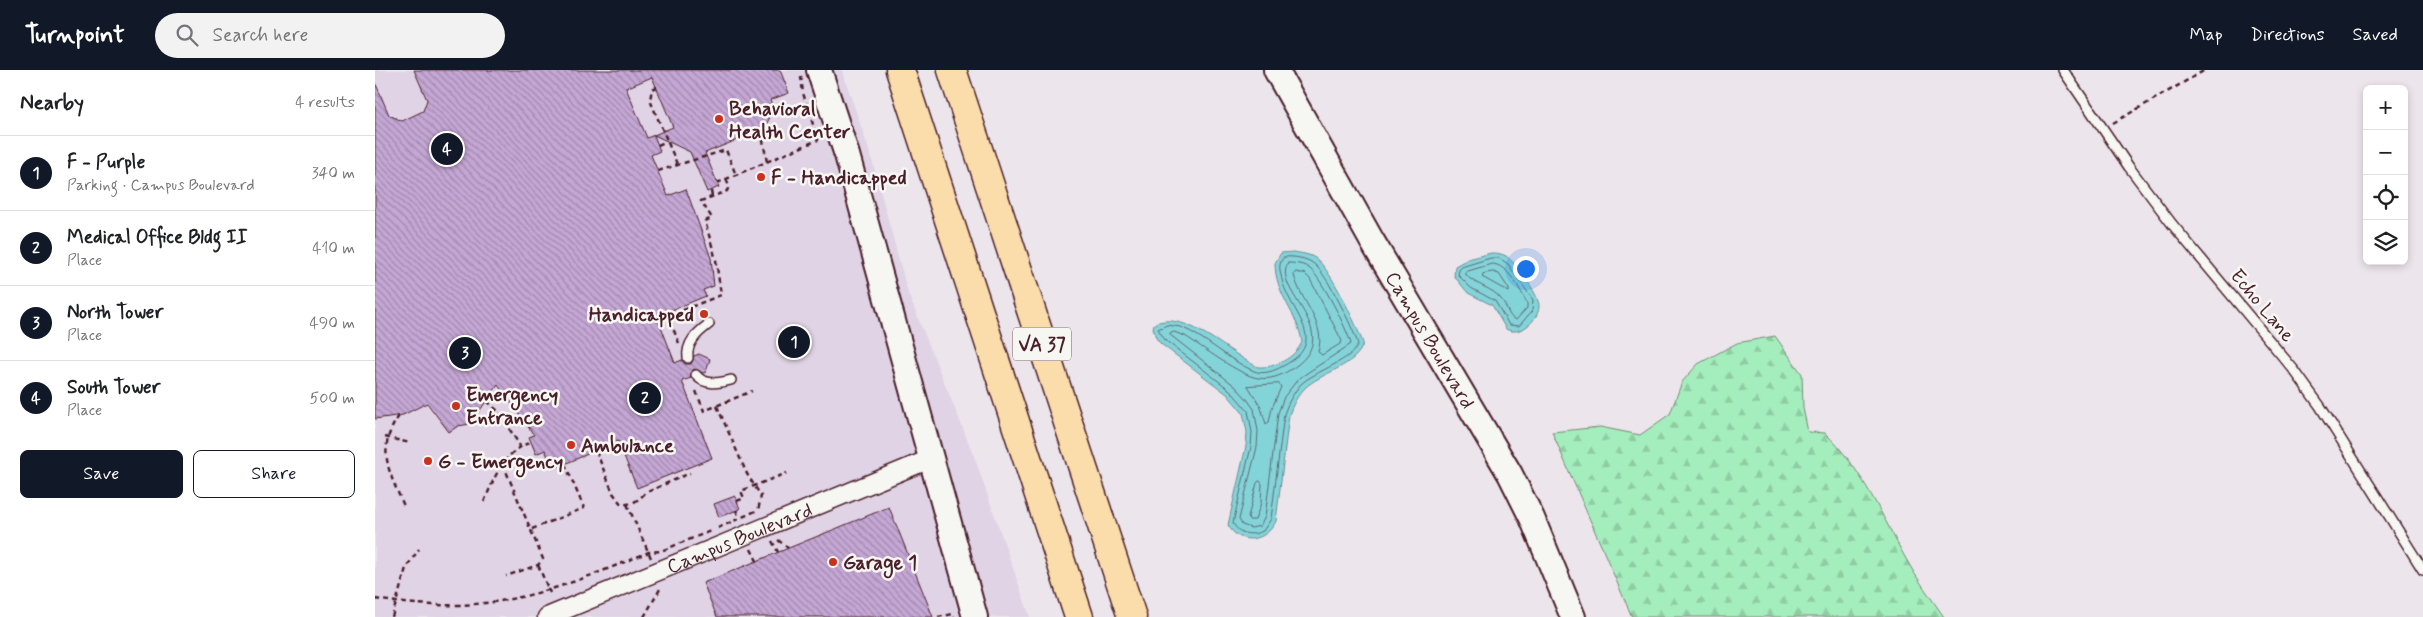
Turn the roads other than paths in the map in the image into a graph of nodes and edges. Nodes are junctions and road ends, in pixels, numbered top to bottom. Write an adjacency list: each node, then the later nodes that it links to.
1 (819, 70): 10 (street)
2 (900, 70): 14 (highway, VA 37)
3 (952, 70): 15 (highway, VA 37)
4 (1276, 70): 16 (street, Campus Boulevard)
5 (2063, 70): 11 (lane, Echo Lane)
6 (709, 324): 7 (lane)
7 (688, 358)
8 (696, 376): 9 (lane)
9 (731, 380)
10 (930, 458): 12 (street, Campus Boulevard); 13 (street)
11 (2423, 570)
12 (547, 617)
13 (975, 617)
14 (1079, 617)
15 (1132, 617)
16 (1573, 617)

